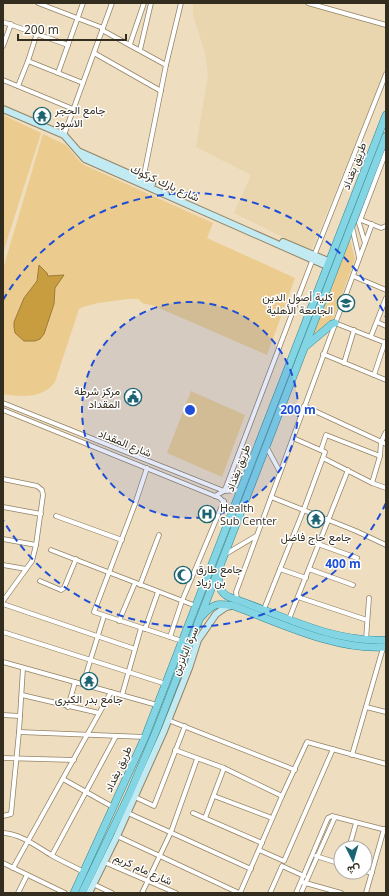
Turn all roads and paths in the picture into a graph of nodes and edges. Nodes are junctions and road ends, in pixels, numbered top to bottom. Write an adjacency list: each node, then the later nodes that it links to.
1 (38, 3): 8 (street)
2 (83, 3): 9 (street)
3 (112, 3): 13 (street)
4 (144, 3): 15 (street)
5 (151, 3): 18 (street)
6 (181, 3): 21 (street)
7 (308, 3): 12 (street)
8 (46, 4): 9 (street)
9 (78, 18): 13 (street); 16 (street)
10 (3, 22): 11 (street)
11 (10, 24): 14 (street); 17 (street)
12 (386, 25)
13 (103, 29): 15 (street); 19 (street)
14 (37, 33): 16 (street); 20 (street)
15 (130, 44): 18 (street)
16 (68, 45): 22 (street)
17 (3, 46)
18 (140, 50): 21 (street)
19 (94, 53): 25 (street); 27 (street)
20 (28, 60): 22 (street); 26 (street)
21 (166, 65): 27 (street)
22 (58, 73): 25 (street)
23 (386, 74): 42 (street)
24 (3, 80): 26 (street)
25 (83, 83): 29 (street)
26 (18, 86): 29 (street)
27 (161, 91): 36 (street)
28 (3, 109): 31 (main road, شارع بارك كركوك)
29 (74, 109): 31 (street)
30 (386, 115): 44 (main road, طريق بغداد)
31 (64, 135): 33 (main road, شارع بارك كركوك)
32 (386, 136): 39 (main road, طريق بغداد)
33 (78, 151): 36 (main road); 42 (main road, شارع بارك كركوك)
34 (386, 152): 35 (street)
35 (384, 162): 37 (street)
36 (143, 180): 42 (main road)
37 (361, 220): 38 (street); 41 (street)
38 (372, 224): 40 (street); 41 (street)
39 (351, 226): 43 (street); 54 (main road, طريق بغداد)
40 (386, 226)
41 (365, 243): 43 (street)
42 (313, 258): 44 (main road); 80 (street)
43 (360, 258): 45 (street)
44 (327, 264): 59 (main road, طريق بغداد)
45 (353, 276): 46 (street); 49 (street)
46 (386, 290)
47 (386, 298): 48 (street)
48 (377, 322): 50 (street); 52 (street)
49 (335, 323): 51 (street); 54 (main road); 55 (street)
50 (386, 326)
51 (354, 330): 52 (street); 56 (street)
52 (371, 336): 53 (street)
53 (386, 342): 57 (street)
54 (304, 347): 59 (main road, طريق بغداد)
55 (323, 354): 56 (street); 62 (street)
56 (344, 363): 57 (street)
57 (374, 376): 58 (street)
58 (386, 380)
59 (286, 383): 69 (main road, طريق بغداد); 79 (main road, طريق بغداد)
60 (3, 403): 61 (street, شارع المقداد)
61 (9, 406): 64 (street); 80 (street, شارع المقداد)
62 (304, 406): 66 (street); 67 (street)
63 (3, 410): 64 (street, شارع المقداد)
64 (8, 412): 73 (street, شارع المقداد)
65 (386, 432): 67 (street)
66 (293, 438): 70 (street); 75 (street)
67 (381, 442): 68 (street); 71 (street)
68 (386, 444)
69 (266, 446): 75 (street); 98 (main road, طريق بغداد)
70 (321, 450): 71 (street); 72 (street)
71 (380, 456): 77 (street)
72 (323, 458): 74 (street); 85 (street)
73 (147, 468): 81 (street, شارع المقداد); 93 (street)
74 (348, 470): 77 (street); 89 (street)
75 (280, 472): 82 (street)
76 (3, 479): 87 (street)
77 (372, 483): 78 (street)
78 (386, 488)
79 (241, 490): 80 (street, شارع المقداد); 86 (main road, طريق بغداد)
80 (224, 491): 81 (street)
81 (215, 496): 83 (street, شارع المقداد)
82 (271, 496): 85 (street); 91 (street)
83 (224, 501): 86 (street, شارع المقداد); 117 (street)
84 (3, 507): 87 (street)
85 (304, 509): 89 (street); 102 (street)
86 (232, 512): 120 (main road, طريق بغداد)
87 (40, 514): 95 (street)
88 (56, 516): 93 (street)
89 (329, 520): 94 (street); 96 (street)
90 (159, 535): 110 (street)
91 (256, 536): 98 (street); 118 (street)
92 (3, 539): 95 (street)
93 (122, 540): 106 (street)
94 (318, 544): 99 (street); 103 (street)
95 (36, 545): 104 (street)
96 (386, 545)
97 (51, 550): 100 (street)
98 (224, 555): 105 (main road, طريق بغداد)
99 (357, 558)
100 (76, 559): 106 (street); 108 (street)
101 (3, 565): 104 (street)
102 (280, 569): 107 (street); 121 (street)
103 (309, 569): 107 (street); 111 (street)
104 (26, 570): 113 (street)
105 (218, 572): 118 (main road); 124 (main road, طريق بغداد)
106 (109, 573): 109 (street); 122 (street)
107 (306, 578): 114 (street)
108 (40, 581)
109 (135, 583): 110 (street); 126 (street)
110 (140, 585): 112 (street)
111 (353, 585)
112 (158, 592): 117 (street); 127 (street)
113 (5, 594): 116 (street)
114 (298, 597): 123 (street); 125 (street)
115 (369, 598): 125 (street)
116 (3, 601)
117 (182, 601): 120 (street); 130 (street)
118 (235, 603): 121 (main road); 124 (main road); 134 (main road); 153 (main road, سرة البانزين)
119 (3, 604): 129 (street)
120 (196, 606): 133 (main road, طريق بغداد)
121 (264, 609): 123 (main road)
122 (104, 616): 126 (street); 129 (street)
123 (289, 619): 131 (main road)
124 (199, 620): 155 (main road, طريق بغداد)
125 (367, 620): 131 (street)
126 (119, 621): 127 (street)
127 (143, 628): 130 (street); 135 (street)
128 (3, 632): 136 (street)
129 (97, 637): 135 (street); 136 (street)
130 (170, 637): 133 (street)
131 (366, 640): 132 (main road)
132 (386, 640)
133 (182, 641): 142 (main road, طريق بغداد)
134 (384, 648): 148 (street)
135 (135, 649): 139 (street)
136 (90, 661): 139 (street); 141 (street)
137 (3, 662): 138 (street)
138 (23, 668): 140 (street); 144 (street)
139 (128, 672): 142 (street); 145 (street)
140 (75, 682): 141 (street); 147 (street)
141 (83, 684): 143 (street)
142 (166, 684): 146 (main road, طريق بغداد)
143 (111, 692): 145 (street); 150 (street)
144 (22, 695): 147 (street); 152 (street)
145 (122, 695): 146 (street)
146 (158, 705): 159 (main road, طريق بغداد)
147 (68, 707): 150 (street)
148 (366, 707): 149 (street); 162 (street)
149 (386, 712)
150 (99, 713): 157 (street)
151 (3, 715): 152 (street)
152 (20, 716): 156 (street)
153 (169, 718): 154 (street); 155 (main road, سرة البانزين)
154 (184, 726): 161 (street); 169 (street)
155 (161, 730): 171 (main road, طريق بغداد)
156 (19, 732): 157 (street); 164 (street)
157 (87, 734): 158 (street); 166 (street)
158 (116, 736): 159 (street); 172 (street)
159 (145, 737): 176 (main road, طريق بغداد)
160 (333, 749): 162 (street); 169 (street); 193 (street)
161 (175, 750): 165 (street); 175 (street)
162 (352, 755): 167 (street)
163 (3, 758): 164 (street)
164 (17, 758): 166 (street); 181 (street)
165 (196, 759): 168 (street); 187 (street)
166 (74, 760): 170 (street)
167 (386, 764)
168 (224, 768): 173 (street); 174 (street)
169 (295, 770): 174 (street)
170 (63, 779): 172 (street); 191 (street)
171 (136, 786): 175 (main road); 177 (main road, طريق بغداد)
172 (86, 792): 178 (street); 195 (street)
173 (214, 796): 183 (street); 184 (street)
174 (282, 796): 184 (street)
175 (135, 797): 179 (main road)
176 (117, 799): 177 (main road); 178 (main road, طريق بغداد)
177 (124, 803): 194 (main road, طريق بغداد)
178 (113, 807): 204 (main road, طريق بغداد)
179 (128, 812): 187 (street); 189 (main road)
180 (193, 813): 183 (street)
181 (3, 816)
182 (335, 817): 185 (street); 196 (street); 206 (street)
183 (205, 818): 192 (street)
184 (272, 818): 192 (street)
185 (356, 823): 186 (street); 190 (street)
186 (385, 830): 203 (street)
187 (171, 832): 197 (street); 202 (street)
188 (3, 833): 191 (street)
189 (117, 836): 194 (main road); 197 (street)
190 (351, 840)
191 (28, 841): 195 (street); 201 (street)
192 (262, 843): 193 (street)
193 (259, 850): 202 (street)
194 (105, 852): 199 (main road); 215 (main road, طريق بغداد)
195 (52, 856): 204 (street)
196 (316, 856): 198 (street); 209 (street)
197 (159, 857): 207 (street); 220 (street)
198 (333, 861)
199 (104, 862): 207 (street, شارع مام كريم); 210 (main road)
200 (3, 863): 201 (street)
201 (13, 868): 205 (street)
202 (251, 868): 220 (street)
203 (373, 870)
204 (84, 872): 214 (main road, طريق بغداد)
205 (27, 875): 211 (street); 212 (street)
206 (304, 876): 209 (street); 221 (street)
207 (148, 880): 218 (street); 219 (street, شارع مام كريم)
208 (370, 880): 225 (street)
209 (303, 882): 222 (street); 223 (street); 224 (street)
210 (93, 884): 216 (main road); 217 (street)
211 (57, 891): 213 (street)
212 (18, 893)
213 (65, 893)
214 (74, 893)
215 (82, 893)
216 (89, 893)
217 (112, 893)
218 (142, 893)
219 (176, 893)
220 (240, 893)
221 (270, 893)
222 (296, 893)
223 (301, 893)
224 (340, 893)
225 (366, 893)

